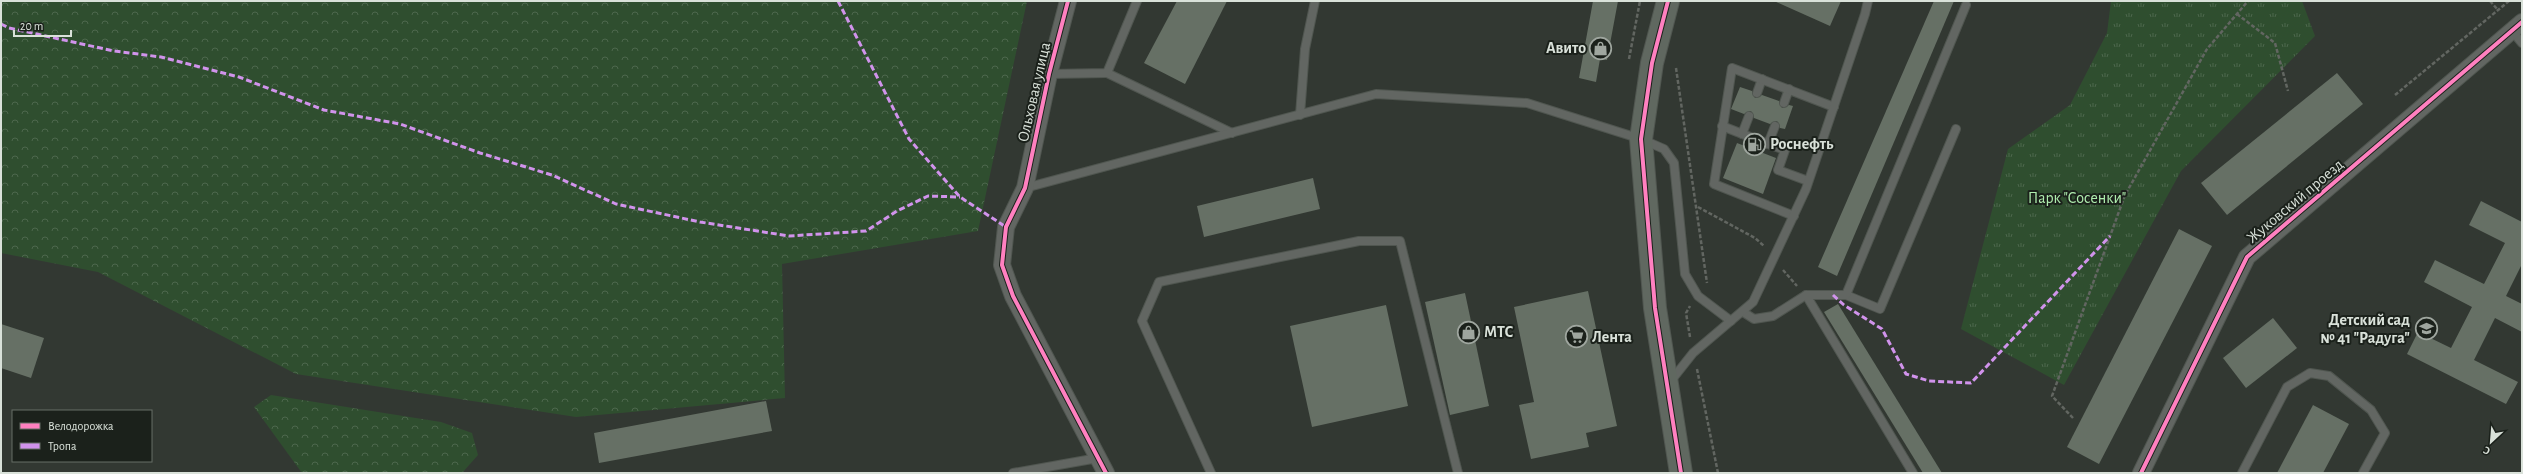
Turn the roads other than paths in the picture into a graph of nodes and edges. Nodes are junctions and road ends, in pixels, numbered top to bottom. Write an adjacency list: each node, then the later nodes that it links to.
1 (1068, 1): 10 (street, Ольховая улица)
2 (1137, 1): 9 (lane)
3 (1315, 1): 16 (lane)
4 (1668, 1): 23 (street)
5 (1868, 1): 15 (lane)
6 (1966, 5): 29 (lane)
7 (2517, 26): 8 (lane); 40 (street, Жуковский проезд)
8 (2522, 43)
9 (1107, 73): 10 (lane); 21 (lane)
10 (1049, 74): 26 (street, Ольховая улица)
11 (1762, 79): 12 (lane); 13 (lane); 18 (lane)
12 (1789, 89): 14 (lane); 15 (lane)
13 (1758, 93)
14 (1784, 103)
15 (1834, 107): 25 (lane)
16 (1300, 115): 21 (lane); 23 (lane)
17 (1749, 116): 22 (lane)
18 (1722, 126): 22 (lane); 27 (lane)
19 (1775, 126): 24 (lane)
20 (1956, 129): 29 (lane)
21 (1232, 133): 26 (lane)
22 (1742, 134): 24 (lane)
23 (1641, 139): 31 (lane); 32 (street)
24 (1768, 144): 25 (lane)
25 (1808, 181): 27 (lane)
26 (1025, 188): 33 (street, Ольховая улица)
27 (1794, 216): 30 (lane)
28 (1806, 295): 29 (lane); 30 (lane); 39 (lane)
29 (1846, 295)
30 (1743, 312): 31 (lane)
31 (1731, 321): 32 (lane)
32 (1667, 385): 38 (street)
33 (1098, 458): 34 (lane); 35 (street, Ольховая улица)
34 (1013, 473)
35 (1106, 473)
36 (1211, 473): 37 (lane)
37 (1458, 473)
38 (1681, 473)
39 (1913, 473)
40 (2141, 473)
41 (2242, 473): 42 (lane)
42 (2363, 473)

